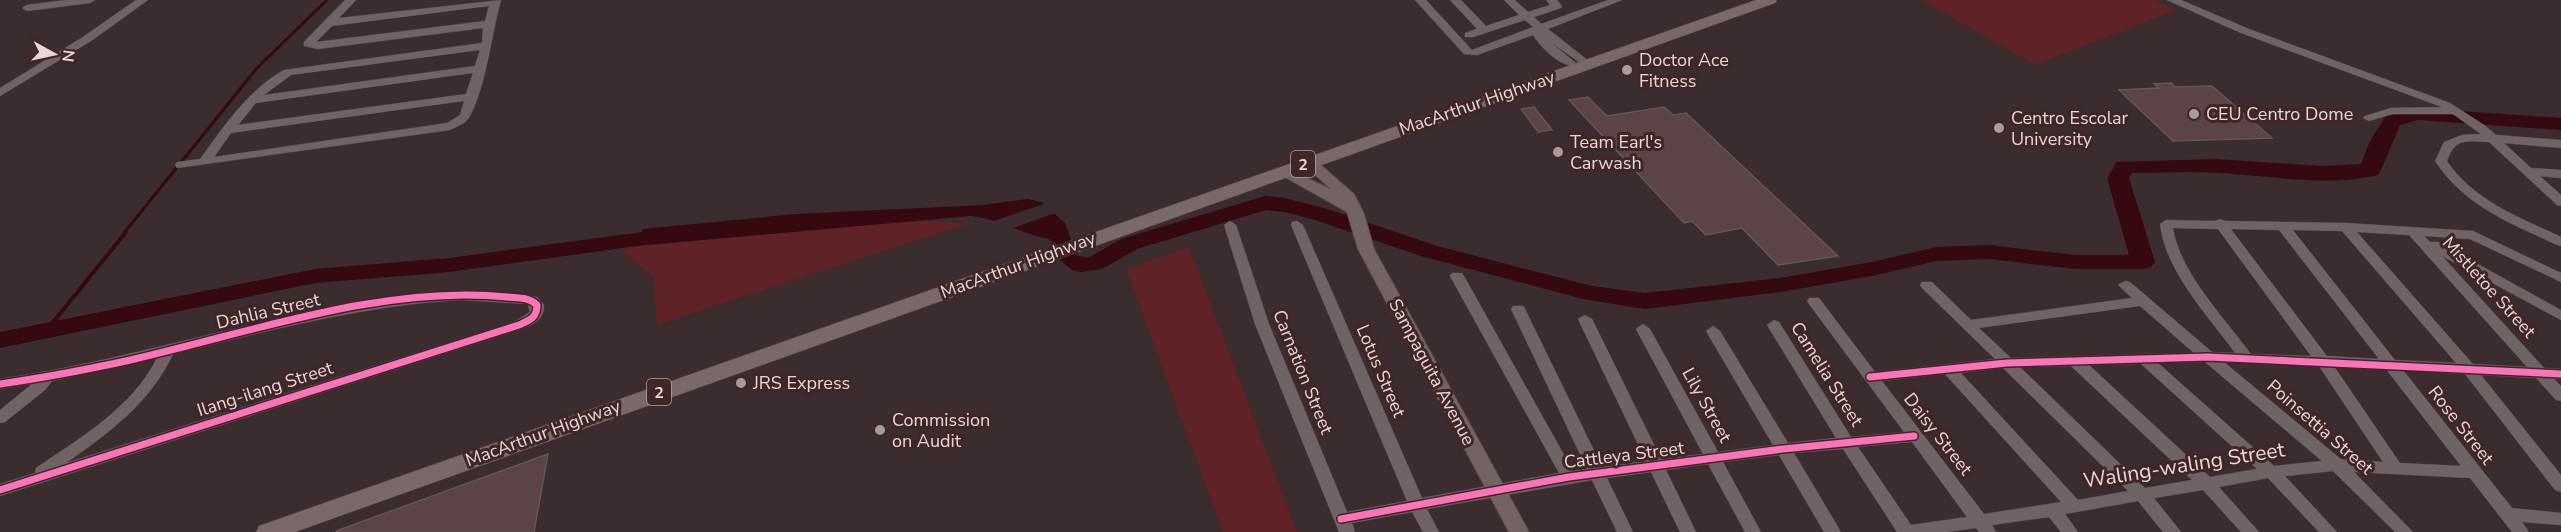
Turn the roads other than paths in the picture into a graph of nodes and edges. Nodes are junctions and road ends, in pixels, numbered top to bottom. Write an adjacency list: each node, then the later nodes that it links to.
1 (38, 0): 2 (street)
2 (90, 0)
3 (143, 0): 22 (street)
4 (351, 0): 14 (street)
5 (1420, 0): 16 (street)
6 (1455, 0): 17 (street)
7 (1509, 0): 13 (street)
8 (1617, 0): 16 (street)
9 (1770, 0): 20 (highway, MacArthur Highway / 2)
10 (2172, 0): 25 (street)
11 (496, 1): 14 (street); 15 (street)
12 (1554, 3): 13 (street)
13 (1525, 16): 16 (street); 17 (street)
14 (327, 23): 15 (street)
15 (489, 24): 19 (street)
16 (1539, 27): 20 (street)
17 (1484, 30): 18 (street)
18 (1469, 35)
19 (487, 46): 21 (street); 24 (street)
20 (1582, 66): 31 (highway, MacArthur Highway / 2)
21 (479, 69): 23 (street); 24 (street)
22 (0, 93)
23 (470, 97): 27 (street); 30 (street)
24 (255, 100): 27 (street)
25 (2460, 112): 26 (street); 28 (street)
26 (2369, 117)
27 (228, 130): 30 (street)
28 (2491, 140): 29 (street); 33 (street); 44 (street)
29 (2561, 144)
30 (204, 161): 32 (street)
31 (1309, 162): 34 (highway, MacArthur Highway / 2); 37 (main road, Sampaguita Avenue)
32 (181, 165)
33 (2526, 171): 35 (street); 36 (street)
34 (1284, 172): 37 (main road); 100 (highway, MacArthur Highway / 2)
35 (2561, 174)
36 (2561, 202)
37 (1355, 212): 90 (main road, Sampaguita Avenue)
38 (2220, 224): 41 (street); 62 (street); 64 (street)
39 (1230, 225): 98 (street, Carnation Street)
40 (1298, 225): 93 (street, Lotus Street)
41 (2283, 226): 42 (street); 66 (street, Rose Street)
42 (2346, 227): 43 (street); 68 (street)
43 (2418, 235): 46 (street); 53 (street); 69 (street, Mistletoe Street)
44 (2561, 242)
45 (1457, 276): 86 (street)
46 (2561, 278)
47 (1928, 285): 56 (street)
48 (2125, 285): 50 (street, Poinsettia Street)
49 (1814, 301): 71 (street, Daisy Street)
50 (2143, 301): 56 (street); 60 (street, Poinsettia Street)
51 (1518, 309): 85 (street)
52 (537, 313): 59 (street, Dahlia Street); 87 (street, Ilang-ilang Street)
53 (2559, 316)
54 (1585, 319): 81 (street)
55 (1774, 325): 77 (street, Camelia Street)
56 (1968, 325): 65 (street)
57 (1643, 329): 79 (street, Lily Street)
58 (1713, 331): 78 (street)
59 (168, 351): 72 (street, Dahlia Street); 87 (street)
60 (2208, 357): 61 (street); 62 (street); 80 (street, Poinsettia Street)
61 (2143, 358): 63 (street); 83 (street)
62 (2246, 358): 64 (street)
63 (2074, 360): 65 (street); 88 (street)
64 (2323, 360): 66 (street); 82 (street)
65 (2007, 363): 67 (street); 92 (street)
66 (2390, 365): 68 (street); 84 (street, Rose Street)
67 (1949, 369): 71 (street); 94 (street)
68 (2469, 369): 69 (street); 89 (street)
69 (2541, 373): 70 (street); 74 (street, Mistletoe Street)
70 (2561, 374)
71 (1870, 377): 76 (street, Daisy Street)
72 (46, 378): 73 (street, Dahlia Street); 75 (street)
73 (0, 384)
74 (2561, 396)
75 (0, 418)
76 (1914, 436): 77 (street, Cattleya Street); 99 (street, Daisy Street)
77 (1847, 443): 78 (street, Cattleya Street); 107 (street, Camelia Street)
78 (1783, 449): 79 (street, Cattleya Street); 106 (street)
79 (1714, 458): 81 (street, Cattleya Street); 105 (street, Lily Street)
80 (2337, 465): 82 (street, Waling-waling Street); 83 (street, Waling-waling Street); 112 (street, Poinsettia Street)
81 (1656, 466): 85 (street, Cattleya Street); 104 (street)
82 (2395, 467): 84 (street, Waling-waling Street)
83 (2271, 472): 88 (street, Waling-waling Street); 111 (street)
84 (2472, 472): 96 (street, Rose Street)
85 (1595, 473): 86 (street, Cattleya Street); 103 (street)
86 (1569, 477): 90 (street, Cattleya Street)
87 (32, 479): 91 (street, Ilang-ilang Street)
88 (2206, 483): 92 (street, Waling-waling Street); 110 (street)
89 (2561, 486)
90 (1495, 489): 93 (street, Cattleya Street); 102 (main road, Sampaguita Avenue)
91 (0, 490)
92 (2141, 494): 94 (street, Waling-waling Street); 109 (street)
93 (1417, 505): 98 (street, Cattleya Street); 101 (street, Lotus Street)
94 (2074, 506): 95 (street, Waling-waling Street)
95 (2053, 510): 99 (street, Waling-waling Street); 108 (street)
96 (2507, 514): 97 (street); 113 (street, Rose Street)
97 (2561, 519)
98 (1344, 525)
99 (1985, 527): 107 (street, Waling-waling Street)
100 (268, 532)
101 (1431, 532)
102 (1519, 532)
103 (1625, 532)
104 (1688, 532)
105 (1753, 532)
106 (1833, 532)
107 (1906, 532)
108 (2070, 532)
109 (2173, 532)
110 (2251, 532)
111 (2329, 532)
112 (2405, 532)
113 (2521, 532)

